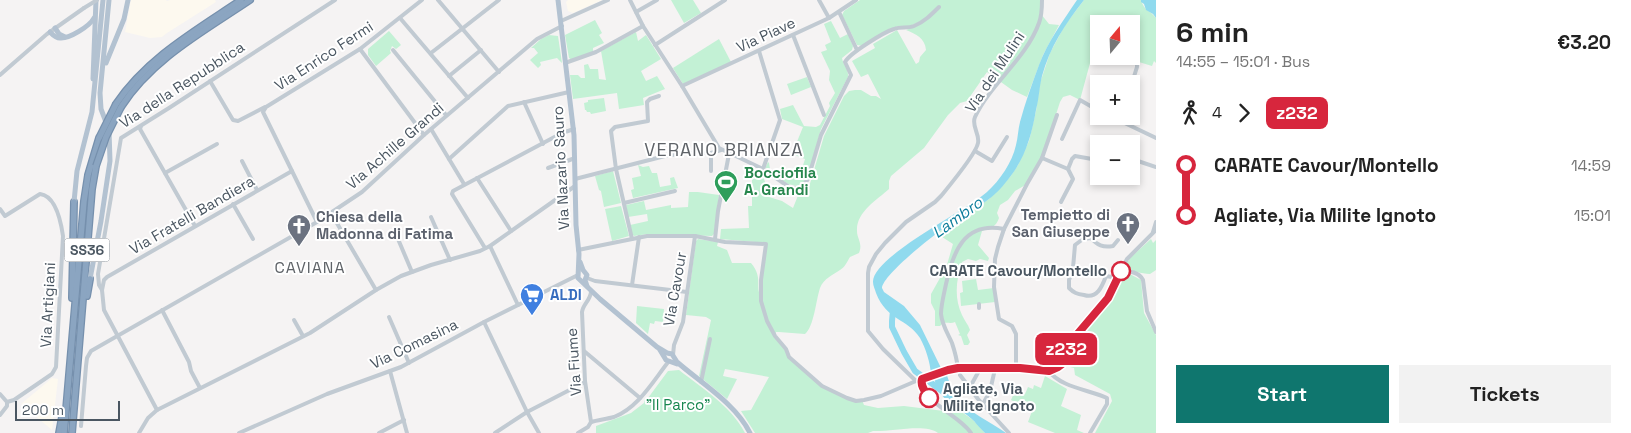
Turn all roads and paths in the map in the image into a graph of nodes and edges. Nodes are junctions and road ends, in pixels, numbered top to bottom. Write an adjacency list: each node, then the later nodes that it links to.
1 (96, 0): 22 (main road); 27 (street, bridge)
2 (103, 0): 51 (main road, SS36)
3 (109, 0): 45 (main road, SS36)
4 (128, 0): 45 (main road)
5 (241, 0): 56 (highway, SS36)
6 (250, 0): 56 (highway, SS36)
7 (335, 0): 48 (street, Via della Repubblica)
8 (422, 0): 23 (street, Via Enrico Fermi)
9 (438, 0): 28 (street)
10 (499, 0): 28 (street)
11 (558, 0): 25 (main road, Via Nazario Sauro)
12 (608, 0): 25 (street, Via Achille Grandi)
13 (630, 0): 20 (street)
14 (657, 0): 20 (street)
15 (725, 0): 36 (street)
16 (819, 0): 24 (street)
17 (856, 0): 21 (street, Via Piave)
18 (1042, 0): 72 (street, Via dei Mulini)
19 (938, 7): 40 (street)
20 (636, 12): 26 (street)
21 (839, 12): 24 (street, Via Piave); 40 (street)
22 (95, 18): 29 (main road); 34 (main road)
23 (400, 18): 37 (street, Via Enrico Fermi); 42 (street)
24 (830, 18): 33 (street, Via Piave)
25 (561, 24): 31 (street, Via Achille Grandi); 32 (main road, Via Nazario Sauro)
26 (643, 26): 36 (street); 43 (street)
27 (55, 28): 30 (street); 35 (main road)
28 (463, 29): 39 (street); 42 (street)
29 (81, 30): 34 (main road); 35 (main road)
30 (50, 32): 35 (main road); 46 (street)
31 (545, 34): 32 (street); 44 (street, Via Achille Grandi)
32 (562, 35): 43 (main road, Via Nazario Sauro)
33 (793, 35): 41 (street, Via Piave); 60 (street)
34 (94, 36): 51 (main road)
35 (66, 37)
36 (655, 45): 49 (street)
37 (360, 50): 57 (street, Via Enrico Fermi); 65 (street)
38 (393, 50): 58 (street)
39 (480, 50): 44 (street); 47 (street)
40 (857, 50): 85 (street)
41 (759, 51): 49 (street, Via Piave); 85 (street)
42 (431, 53): 47 (street)
43 (565, 63): 50 (main road, Via Nazario Sauro)
44 (499, 72): 53 (street, Via Achille Grandi)
45 (102, 73): 125 (main road, SS36)
46 (0, 75)
47 (449, 76): 53 (street)
48 (210, 81): 57 (street); 62 (street, Via della Repubblica)
49 (682, 86): 71 (street)
50 (569, 92): 54 (street); 64 (main road, Via Nazario Sauro)
51 (94, 93): 94 (main road, SS36)
52 (659, 96): 84 (street)
53 (468, 98): 58 (street, Via Achille Grandi)
54 (524, 102): 70 (street); 78 (street)
55 (1090, 105): 68 (street)
56 (118, 106): 138 (highway, SS36, bridge); 140 (highway, SS36, bridge)
57 (266, 107): 86 (street, Via Enrico Fermi)
58 (446, 115): 63 (street, Via Achille Grandi)
59 (1057, 115): 76 (street)
60 (824, 116)
61 (1129, 125): 67 (street)
62 (141, 126): 88 (street); 119 (street, Via della Repubblica)
63 (430, 129): 65 (street, Via Achille Grandi); 78 (street)
64 (574, 129): 70 (street); 75 (main road, Via Nazario Sauro)
65 (424, 135): 99 (street, Via Achille Grandi)
66 (1007, 136): 72 (street)
67 (1156, 138)
68 (1062, 139)
69 (216, 144): 88 (street)
70 (543, 144): 89 (street)
71 (721, 150): 73 (street); 74 (street)
72 (975, 151): 156 (street)
73 (711, 153): 84 (street); 87 (street)
74 (729, 154): 85 (street); 112 (street)
75 (575, 158): 82 (street); 90 (main road, Via Nazario Sauro)
76 (1042, 158): 83 (street); 104 (street)
77 (1090, 159): 83 (street)
78 (449, 160): 91 (street)
79 (242, 161): 92 (street)
80 (1140, 162): 81 (street)
81 (1156, 167)
82 (548, 168)
83 (1068, 168): 95 (street)
84 (616, 169): 90 (street); 96 (street)
85 (763, 169)
86 (292, 171): 92 (street, Via Fratelli Bandiera); 101 (street)
87 (710, 171)
88 (164, 173): 103 (street)
89 (477, 178): 91 (street); 106 (street)
90 (575, 183): 106 (street); 117 (main road, Via Nazario Sauro)
91 (464, 184): 116 (street)
92 (257, 190): 97 (street, Via Fratelli Bandiera)
93 (675, 191): 96 (street)
94 (74, 202): 138 (highway, SS36)
95 (1061, 202)
96 (624, 203): 111 (street)
97 (233, 204): 103 (street, Via Fratelli Bandiera); 110 (street)
98 (0, 209): 164 (street, Via Artigiani)
99 (331, 213): 101 (street, Via Achille Grandi); 128 (street)
100 (431, 217): 118 (street)
101 (317, 222): 134 (street, Via Achille Grandi)
102 (1156, 222): 107 (street)
103 (195, 226): 122 (street, Via Fratelli Bandiera)
104 (1004, 229): 147 (street); 148 (street)
105 (1156, 230): 107 (street)
106 (511, 231): 115 (street)
107 (1152, 234): 120 (street)
108 (695, 236): 109 (street); 112 (street); 130 (street, Via Cavour)
109 (638, 237): 111 (street); 126 (street)
110 (253, 239)
111 (632, 239): 117 (street)
112 (715, 239): 156 (street)
113 (398, 240): 121 (street)
114 (1118, 240): 124 (street)
115 (490, 246): 116 (street); 133 (street)
116 (485, 248): 118 (street)
117 (578, 252): 123 (main road, Via Nazario Sauro)
118 (450, 260): 121 (street)
119 (99, 264): 122 (street); 127 (street, Via della Repubblica)
120 (1121, 271): 124 (street); 139 (street)
121 (412, 272): 128 (street)
122 (107, 277): 127 (street)
123 (582, 277): 126 (street); 129 (main road); 133 (street, Via Comasina)
124 (1118, 278): 152 (street)
125 (90, 279): 140 (highway, SS36)
126 (632, 285): 130 (street)
127 (102, 290): 141 (street)
128 (376, 290): 142 (street)
129 (590, 290): 131 (main road); 132 (street, Via Fiume)
130 (687, 292): 145 (street, Via Cavour)
131 (600, 299): 132 (street); 145 (main road)
132 (588, 303): 144 (street, Via Fiume)
133 (518, 305): 137 (street, Via Comasina)
134 (162, 310): 141 (street, Via Achille Grandi); 160 (street)
135 (389, 317): 146 (street)
136 (294, 320): 142 (street)
137 (484, 322): 146 (street, Via Comasina); 167 (street)
138 (73, 328): 162 (highway, SS36)
139 (1156, 332)
140 (80, 335): 158 (highway, SS36)
141 (118, 335): 166 (street); 171 (street, Via Achille Grandi)
142 (303, 336): 160 (street)
143 (710, 339): 155 (street)
144 (584, 351): 157 (street, Via Fiume); 163 (street)
145 (669, 357): 155 (main road); 163 (street, Via Cavour)
146 (410, 362): 151 (street, Via Comasina)
147 (1016, 368): 150 (street); 152 (street)
148 (958, 369): 149 (street); 154 (street)
149 (980, 369): 150 (street); 159 (street)
150 (995, 369): 165 (street)
151 (390, 371): 169 (street); 177 (street, Via Comasina)
152 (1049, 371): 186 (street)
153 (960, 375): 159 (street)
154 (922, 379): 156 (street); 184 (street)
155 (699, 381): 183 (main road)
156 (916, 381)
157 (585, 382): 167 (street); 170 (street, Via Fiume)
158 (76, 385): 174 (highway, SS36); 175 (highway)
159 (970, 387): 165 (street)
160 (200, 388): 166 (street)
161 (0, 394): 164 (street)
162 (66, 398): 172 (highway); 173 (highway, SS36)
163 (640, 398): 170 (street)
164 (8, 402): 168 (street)
165 (983, 404): 185 (street)
166 (157, 410): 176 (street)
167 (527, 412): 180 (street); 181 (street)
168 (1, 413)
169 (404, 420): 178 (street); 179 (street)
170 (591, 422): 182 (street)
171 (81, 426)
172 (59, 433)
173 (64, 433)
174 (72, 433)
175 (76, 433)
176 (139, 433)
177 (239, 433)
178 (379, 433)
179 (408, 433)
180 (495, 433)
181 (538, 433)
182 (578, 433)
183 (750, 433)
184 (971, 433)
185 (1009, 433)
186 (1090, 433)

